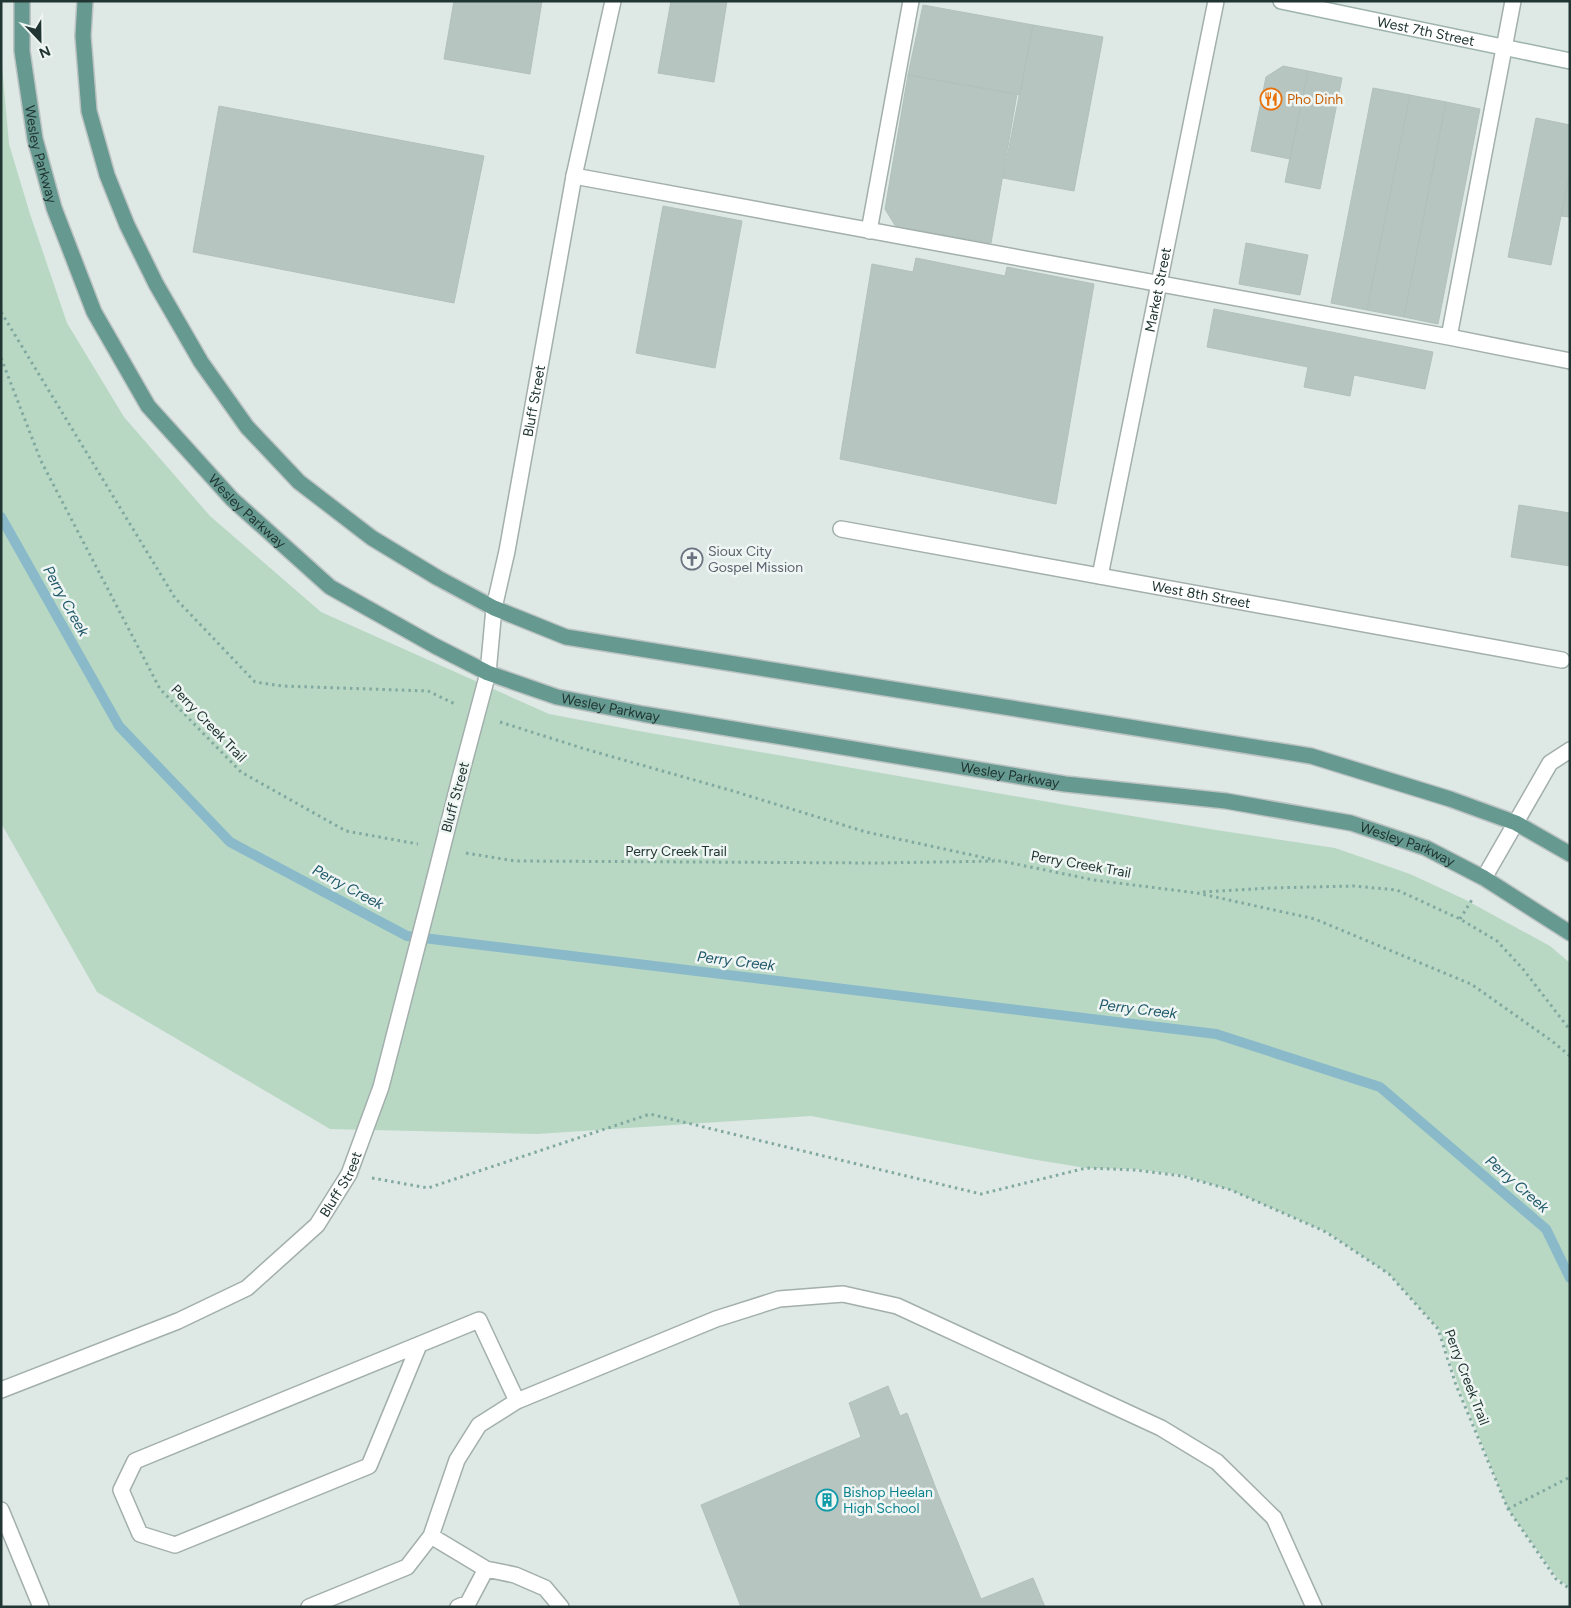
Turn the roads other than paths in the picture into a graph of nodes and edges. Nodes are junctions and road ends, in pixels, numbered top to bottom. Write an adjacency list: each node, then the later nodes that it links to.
1 (22, 1): 19 (main road, Wesley Parkway)
2 (85, 1): 17 (main road)
3 (614, 1): 10 (street, Bluff Street)
4 (911, 1): 11 (street)
5 (1216, 1): 12 (street, Market Street)
6 (1281, 1): 8 (street, West 7th Street)
7 (1513, 1): 8 (street)
8 (1504, 47): 9 (street, West 7th Street); 13 (street)
9 (1570, 61)
10 (574, 176): 11 (street); 17 (street, Bluff Street)
11 (869, 231): 12 (street)
12 (1159, 284): 13 (street); 16 (street, Market Street)
13 (1449, 337): 14 (street)
14 (1570, 361)
15 (841, 529): 16 (street, West 8th Street)
16 (1100, 576): 18 (street, West 8th Street)
17 (494, 608): 19 (street, Bluff Street); 21 (main road)
18 (1566, 657)
19 (488, 672): 23 (main road, Wesley Parkway); 26 (street, Bluff Street, bridge)
20 (1570, 750): 21 (street)
21 (1516, 823): 22 (main road); 23 (street)
22 (1570, 854)
23 (1484, 878): 24 (main road, Wesley Parkway)
24 (1570, 933)
25 (419, 1345): 25 (street); 27 (street)
26 (1, 1390)
27 (517, 1401): 29 (street); 35 (street)
28 (1, 1510): 31 (street)
29 (431, 1536): 30 (street); 32 (street)
30 (486, 1569): 33 (street); 34 (street)
31 (41, 1607)
32 (309, 1607)
33 (458, 1607)
34 (561, 1607)
35 (1314, 1607)

